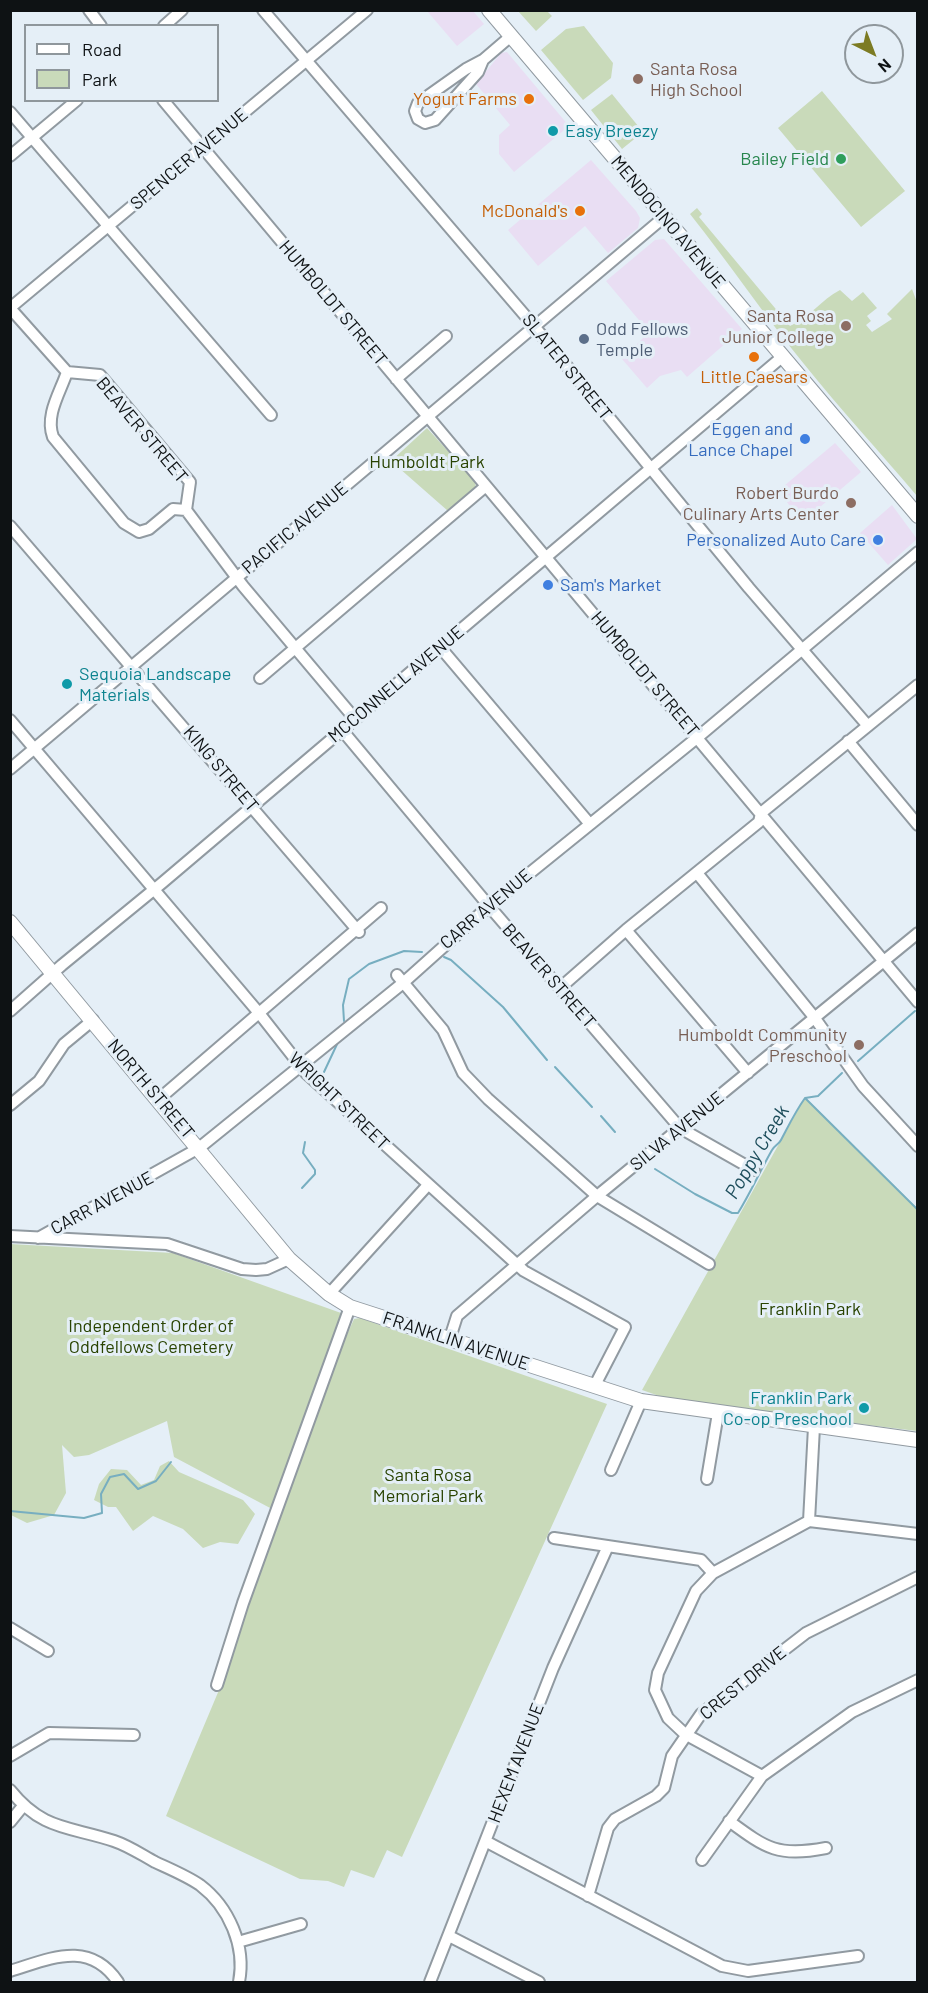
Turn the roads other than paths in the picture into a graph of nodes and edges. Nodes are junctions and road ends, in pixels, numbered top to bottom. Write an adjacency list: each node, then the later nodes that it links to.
1 (89, 10): 6 (street)
2 (182, 10): 7 (street)
3 (263, 10): 10 (street, SLATER STREET)
4 (367, 10): 10 (street, SPENCER AVENUE)
5 (489, 10): 8 (main road, MENDOCINO AVENUE)
6 (100, 24)
7 (166, 24)
8 (511, 36): 9 (street); 17 (main road, MENDOCINO AVENUE)
9 (483, 60): 9 (street)
10 (306, 62): 15 (street, SPENCER AVENUE); 20 (street, SLATER STREET)
11 (74, 102): 14 (street)
12 (165, 102): 15 (street, HUMBOLDT STREET)
13 (10, 112): 14 (street)
14 (33, 138): 16 (street); 18 (street)
15 (202, 147): 18 (street, SPENCER AVENUE); 24 (street, HUMBOLDT STREET)
16 (10, 156)
17 (663, 218): 20 (street, PACIFIC AVENUE); 22 (main road, MENDOCINO AVENUE)
18 (107, 226): 19 (street, SPENCER AVENUE); 25 (street)
19 (10, 308): 23 (street)
20 (534, 326): 26 (street, PACIFIC AVENUE); 27 (street, SLATER STREET)
21 (446, 336): 24 (street)
22 (782, 357): 27 (street, MCCONNELL AVENUE); 30 (main road, MENDOCINO AVENUE)
23 (67, 372): 29 (street, BEAVER STREET); 29 (street)
24 (396, 379): 26 (street, HUMBOLDT STREET)
25 (271, 415)
26 (429, 416): 28 (street, HUMBOLDT STREET); 34 (street, PACIFIC AVENUE)
27 (650, 469): 33 (street, MCCONNELL AVENUE); 37 (street, SLATER STREET)
28 (486, 486): 33 (street, HUMBOLDT STREET); 36 (street)
29 (186, 510): 34 (street, BEAVER STREET)
30 (918, 516)
31 (10, 526): 38 (street, KING STREET)
32 (918, 552): 37 (street, CARR AVENUE)
33 (546, 557): 35 (street, MCCONNELL AVENUE); 45 (street, HUMBOLDT STREET)
34 (236, 577): 36 (street, BEAVER STREET); 38 (street, PACIFIC AVENUE)
35 (440, 647): 41 (street, MCCONNELL AVENUE); 51 (street)
36 (295, 648): 39 (street); 41 (street, BEAVER STREET)
37 (802, 648): 43 (street, SLATER STREET); 45 (street, CARR AVENUE)
38 (133, 665): 47 (street, PACIFIC AVENUE); 49 (street, KING STREET)
39 (260, 678)
40 (918, 685): 43 (street)
41 (355, 719): 44 (street, MCCONNELL AVENUE)
42 (10, 720): 47 (street, WRIGHT STREET)
43 (868, 726): 46 (street)
44 (342, 730): 49 (street, MCCONNELL AVENUE); 55 (street, BEAVER STREET)
45 (698, 737): 50 (street, HUMBOLDT STREET); 51 (street, CARR AVENUE)
46 (848, 741): 50 (street); 52 (street)
47 (35, 748): 48 (street, PACIFIC AVENUE); 54 (street, WRIGHT STREET)
48 (10, 769)
49 (252, 807): 54 (street, MCCONNELL AVENUE); 58 (street, KING STREET)
50 (761, 813): 53 (street); 61 (street, HUMBOLDT STREET)
51 (589, 823): 55 (street, CARR AVENUE)
52 (918, 825)
53 (697, 873): 59 (street); 68 (street)
54 (154, 890): 62 (street, MCCONNELL AVENUE); 67 (street, WRIGHT STREET)
55 (489, 906): 63 (street, CARR AVENUE); 64 (street, BEAVER STREET)
56 (381, 908): 58 (street)
57 (10, 922): 62 (main road, NORTH STREET)
58 (358, 930): 67 (street)
59 (626, 930): 64 (street); 71 (street)
60 (918, 933): 61 (street, SILVA AVENUE)
61 (883, 961): 65 (street, HUMBOLDT STREET); 68 (street, SILVA AVENUE)
62 (53, 974): 66 (street, MCCONNELL AVENUE); 69 (main road, NORTH STREET)
63 (400, 979): 70 (street, CARR AVENUE); 79 (street)
64 (560, 988): 74 (street, BEAVER STREET)
65 (918, 1002)
66 (10, 1011)
67 (259, 1013): 70 (street, WRIGHT STREET); 72 (street)
68 (814, 1017): 71 (street, SILVA AVENUE); 75 (street)
69 (93, 1020): 72 (main road, NORTH STREET); 73 (street)
70 (300, 1067): 76 (street, CARR AVENUE); 78 (street, WRIGHT STREET)
71 (748, 1073): 74 (street, SILVA AVENUE)
72 (159, 1099): 76 (main road, NORTH STREET)
73 (10, 1105)
74 (680, 1128): 77 (street, BEAVER STREET); 79 (street, SILVA AVENUE)
75 (918, 1146)
76 (200, 1148): 81 (street, CARR AVENUE); 82 (main road, NORTH STREET)
77 (754, 1170)
78 (427, 1186): 84 (street, WRIGHT STREET); 85 (street)
79 (597, 1196): 83 (street); 84 (street, SILVA AVENUE)
80 (10, 1236): 81 (street)
81 (38, 1238): 82 (street)
82 (289, 1258): 85 (main road, FRANKLIN AVENUE)
83 (709, 1264)
84 (518, 1265): 87 (street, SILVA AVENUE); 88 (street, WRIGHT STREET)
85 (329, 1294): 86 (main road, FRANKLIN AVENUE)
86 (350, 1307): 87 (main road, FRANKLIN AVENUE); 104 (street)
87 (450, 1338): 88 (main road, FRANKLIN AVENUE)
88 (595, 1385): 89 (main road, FRANKLIN AVENUE)
89 (641, 1401): 90 (main road, FRANKLIN AVENUE); 93 (street)
90 (718, 1413): 91 (main road, FRANKLIN AVENUE); 94 (street)
91 (814, 1427): 92 (main road, FRANKLIN AVENUE); 95 (street)
92 (918, 1440)
93 (611, 1470)
94 (707, 1479)
95 (809, 1521): 96 (street); 99 (street)
96 (918, 1534)
97 (554, 1538): 98 (street)
98 (608, 1546): 99 (street); 113 (street, HEXEM AVENUE)
99 (713, 1573): 105 (street)
100 (918, 1577): 105 (street, CREST DRIVE)
101 (10, 1628): 102 (street)
102 (48, 1651)
103 (918, 1680): 108 (street)
104 (217, 1685)
105 (685, 1734): 108 (street); 116 (street, CREST DRIVE)
106 (134, 1735): 107 (street)
107 (10, 1756)
108 (762, 1776): 111 (street)
109 (10, 1790): 110 (street)
110 (23, 1806): 112 (street); 119 (street)
111 (729, 1821): 114 (street); 115 (street)
112 (10, 1822)
113 (486, 1842): 116 (street); 118 (street, HEXEM AVENUE)
114 (826, 1848)
115 (702, 1860)
116 (588, 1896): 120 (street)
117 (301, 1924): 119 (street)
118 (449, 1936): 124 (street, HEXEM AVENUE); 125 (street)
119 (238, 1942): 123 (street)
120 (858, 1956)
121 (10, 1971): 122 (street)
122 (118, 1983)
123 (239, 1983)
124 (430, 1983)
125 (539, 1983)

